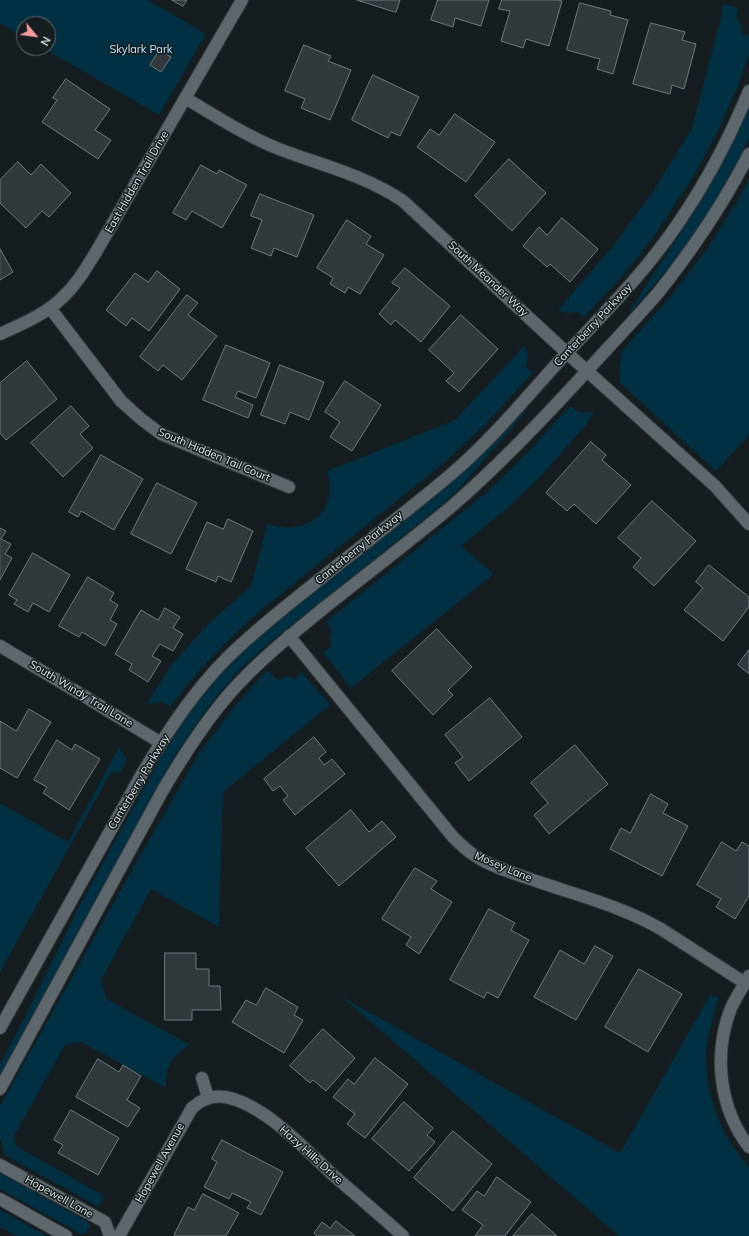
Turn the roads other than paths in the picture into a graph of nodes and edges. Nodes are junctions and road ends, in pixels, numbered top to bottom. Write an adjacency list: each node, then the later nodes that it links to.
1 (242, 0): 3 (street, East Hidden Trail Drive)
2 (749, 91): 7 (street, Canterberry Parkway)
3 (185, 98): 5 (street, East Hidden Trail Drive); 7 (street, South Meander Way)
4 (749, 154): 8 (street)
5 (50, 308): 6 (street, East Hidden Trail Drive); 9 (street, South Hidden Tail Court)
6 (0, 334)
7 (567, 353): 8 (street, South Meander Way); 13 (street, Canterberry Parkway)
8 (587, 371): 10 (street, South Meander Way); 11 (street)
9 (289, 487)
10 (749, 524)
11 (289, 636): 14 (street, Mosey Lane); 17 (street)
12 (0, 646): 13 (street, South Windy Trail Lane)
13 (160, 743): 15 (street, Canterberry Parkway)
14 (747, 980): 19 (street)
15 (0, 1028)
16 (202, 1078): 18 (street)
17 (0, 1089)
18 (208, 1098): 24 (street, Hopewell Avenue); 25 (street, Hazy Hills Drive)
19 (749, 1147)
20 (0, 1165): 23 (street, Hopewell Lane)
21 (0, 1199): 22 (street)
22 (66, 1236)
23 (110, 1236)
24 (119, 1236)
25 (403, 1236)

